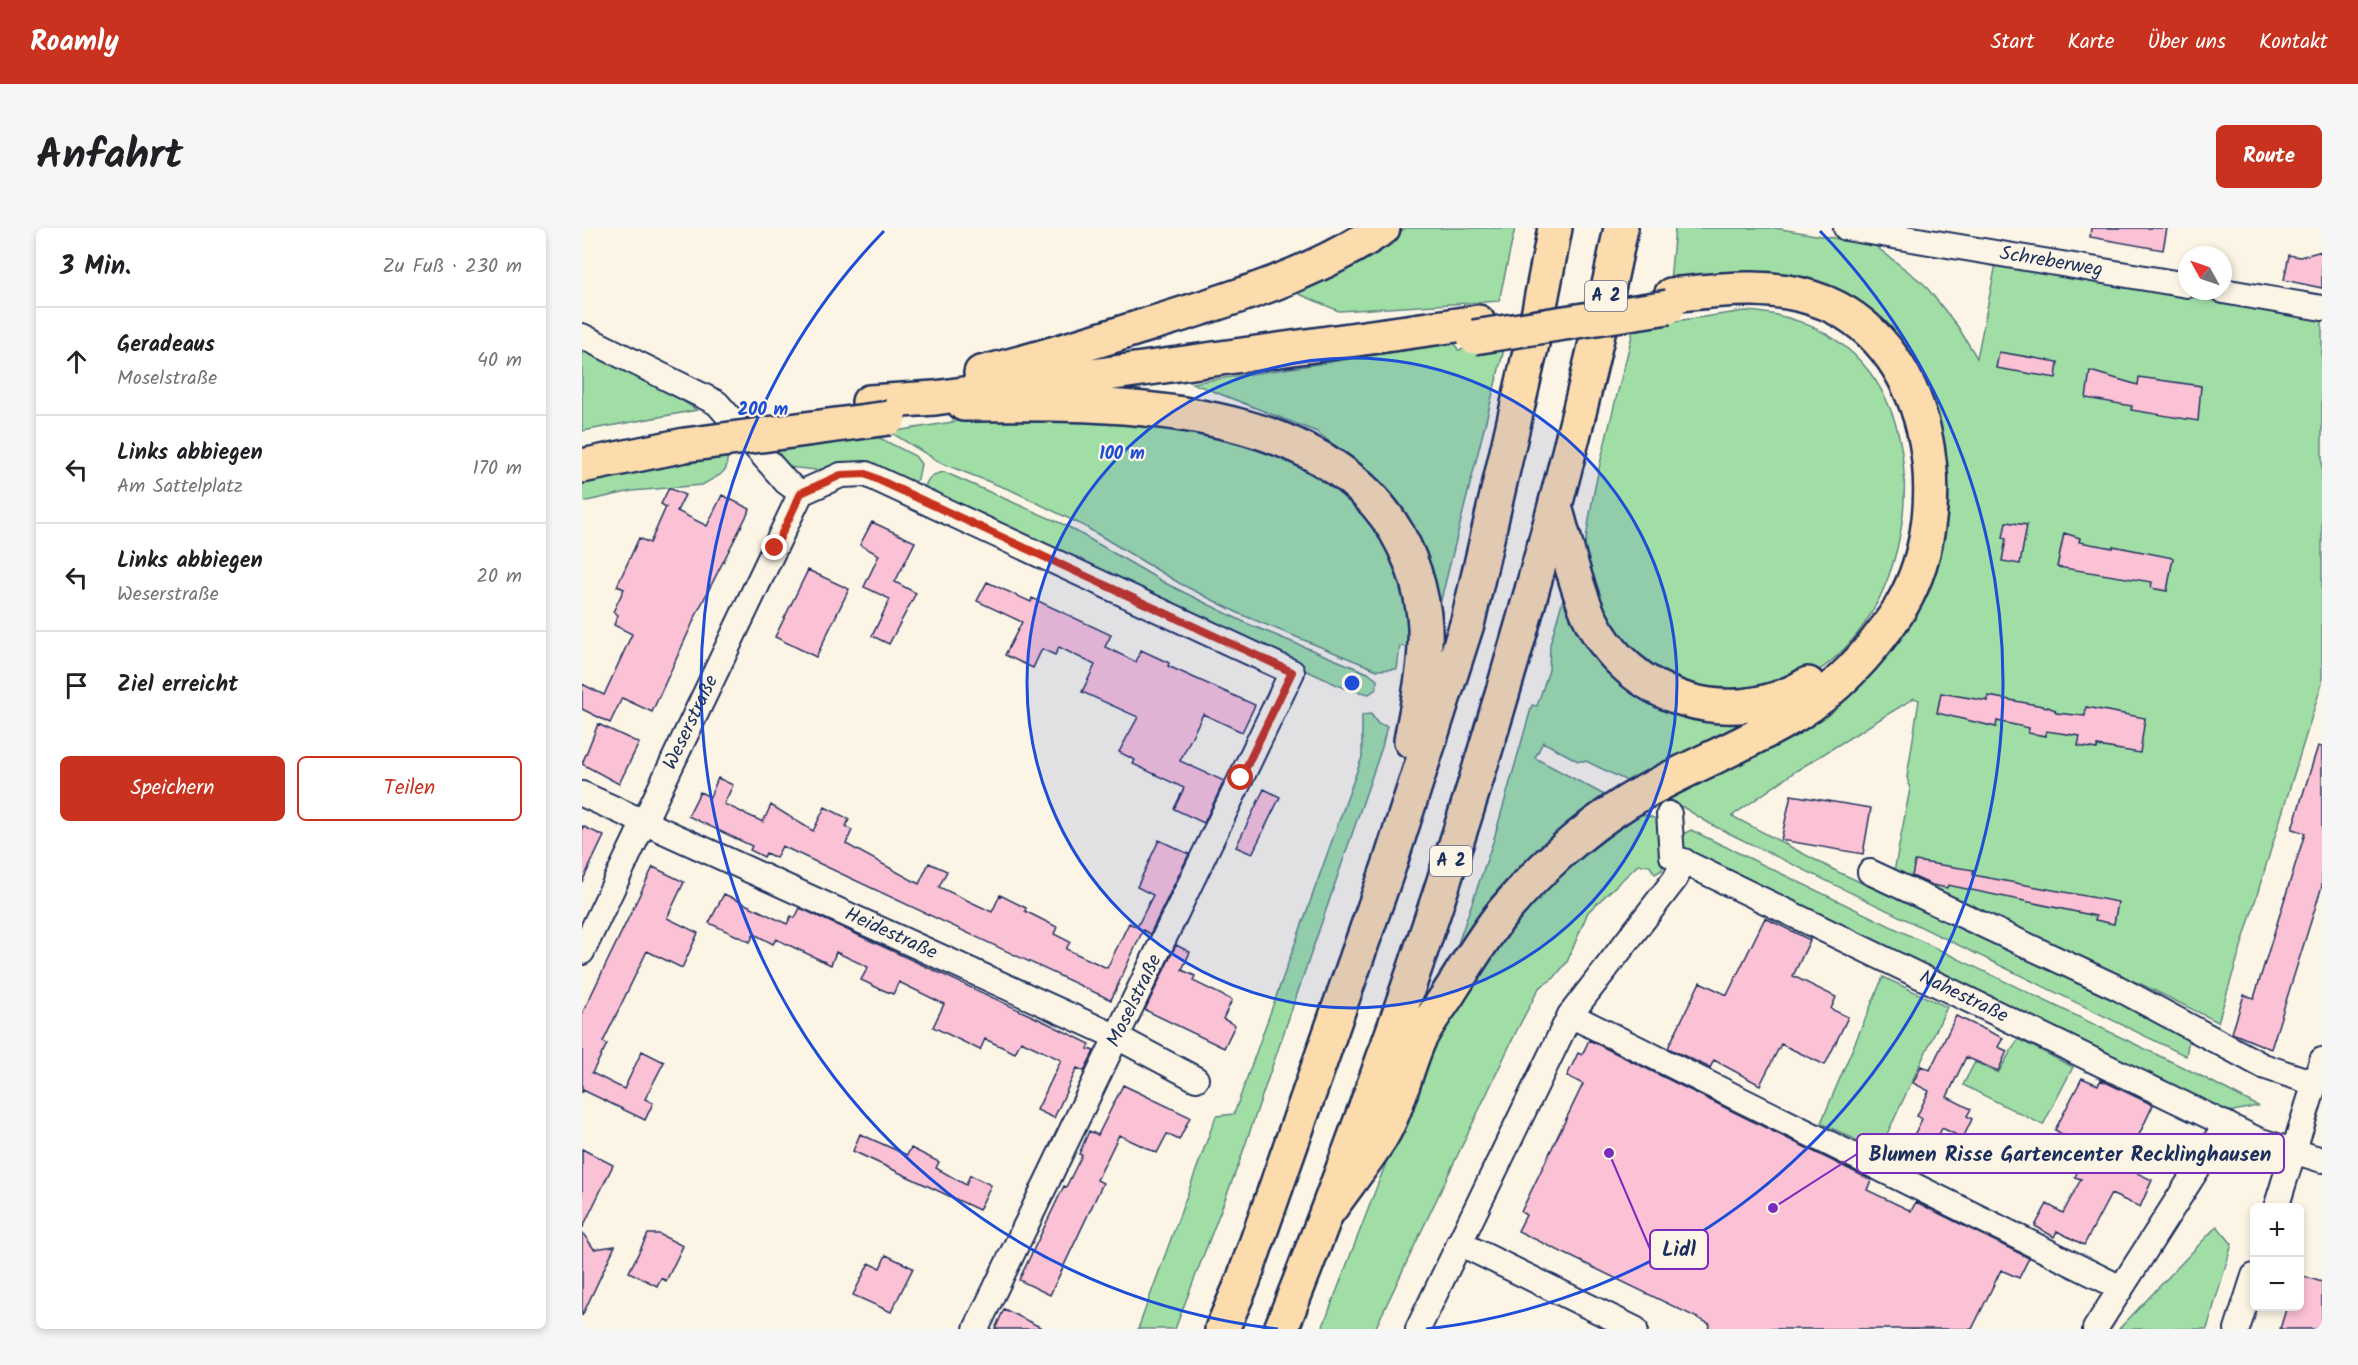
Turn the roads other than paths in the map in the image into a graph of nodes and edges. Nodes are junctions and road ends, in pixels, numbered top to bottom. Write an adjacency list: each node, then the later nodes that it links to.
1 (1383, 228): 12 (highway)
2 (1556, 228): 22 (highway)
3 (1621, 228): 17 (highway, A 2)
4 (1846, 228): 5 (street, Schreberweg)
5 (2178, 283)
6 (2232, 293): 8 (street)
7 (1670, 301): 9 (highway); 17 (highway); 35 (highway)
8 (2322, 308)
9 (1476, 329): 11 (highway); 12 (highway)
10 (582, 336): 16 (street)
11 (964, 404): 12 (highway); 22 (highway)
12 (879, 410): 13 (highway)
13 (678, 438): 14 (highway); 15 (highway)
14 (582, 445)
15 (582, 466)
16 (801, 493): 20 (street, Weserstraße); 26 (street, Moselstraße)
17 (1556, 507): 35 (highway, A 2)
18 (582, 794): 20 (street, Heidestraße)
19 (1669, 814): 21 (street)
20 (645, 824): 24 (street, Weserstraße); 26 (street, Heidestraße)
21 (1684, 861): 25 (street); 31 (street, Nahestraße)
22 (1389, 866): 40 (highway)
23 (1870, 872): 29 (street)
24 (582, 952)
25 (1570, 1015): 36 (street); 37 (street)
26 (1118, 1037): 28 (street, Heidestraße); 39 (street, Moselstraße)
27 (2322, 1060): 29 (street)
28 (1196, 1079)
29 (2314, 1083): 30 (street)
30 (2313, 1121): 32 (street)
31 (2226, 1124): 32 (street, Nahestraße); 37 (street)
32 (2294, 1151): 33 (street, Nahestraße); 34 (street)
33 (2322, 1160)
34 (2278, 1203)
35 (1329, 1209): 41 (highway, A 2)
36 (1459, 1243): 42 (street); 43 (street)
37 (2121, 1288): 44 (street)
38 (2250, 1288): 45 (street)
39 (976, 1329)
40 (1222, 1329)
41 (1281, 1329)
42 (1418, 1329)
43 (1635, 1329)
44 (2095, 1329)
45 (2237, 1329)

